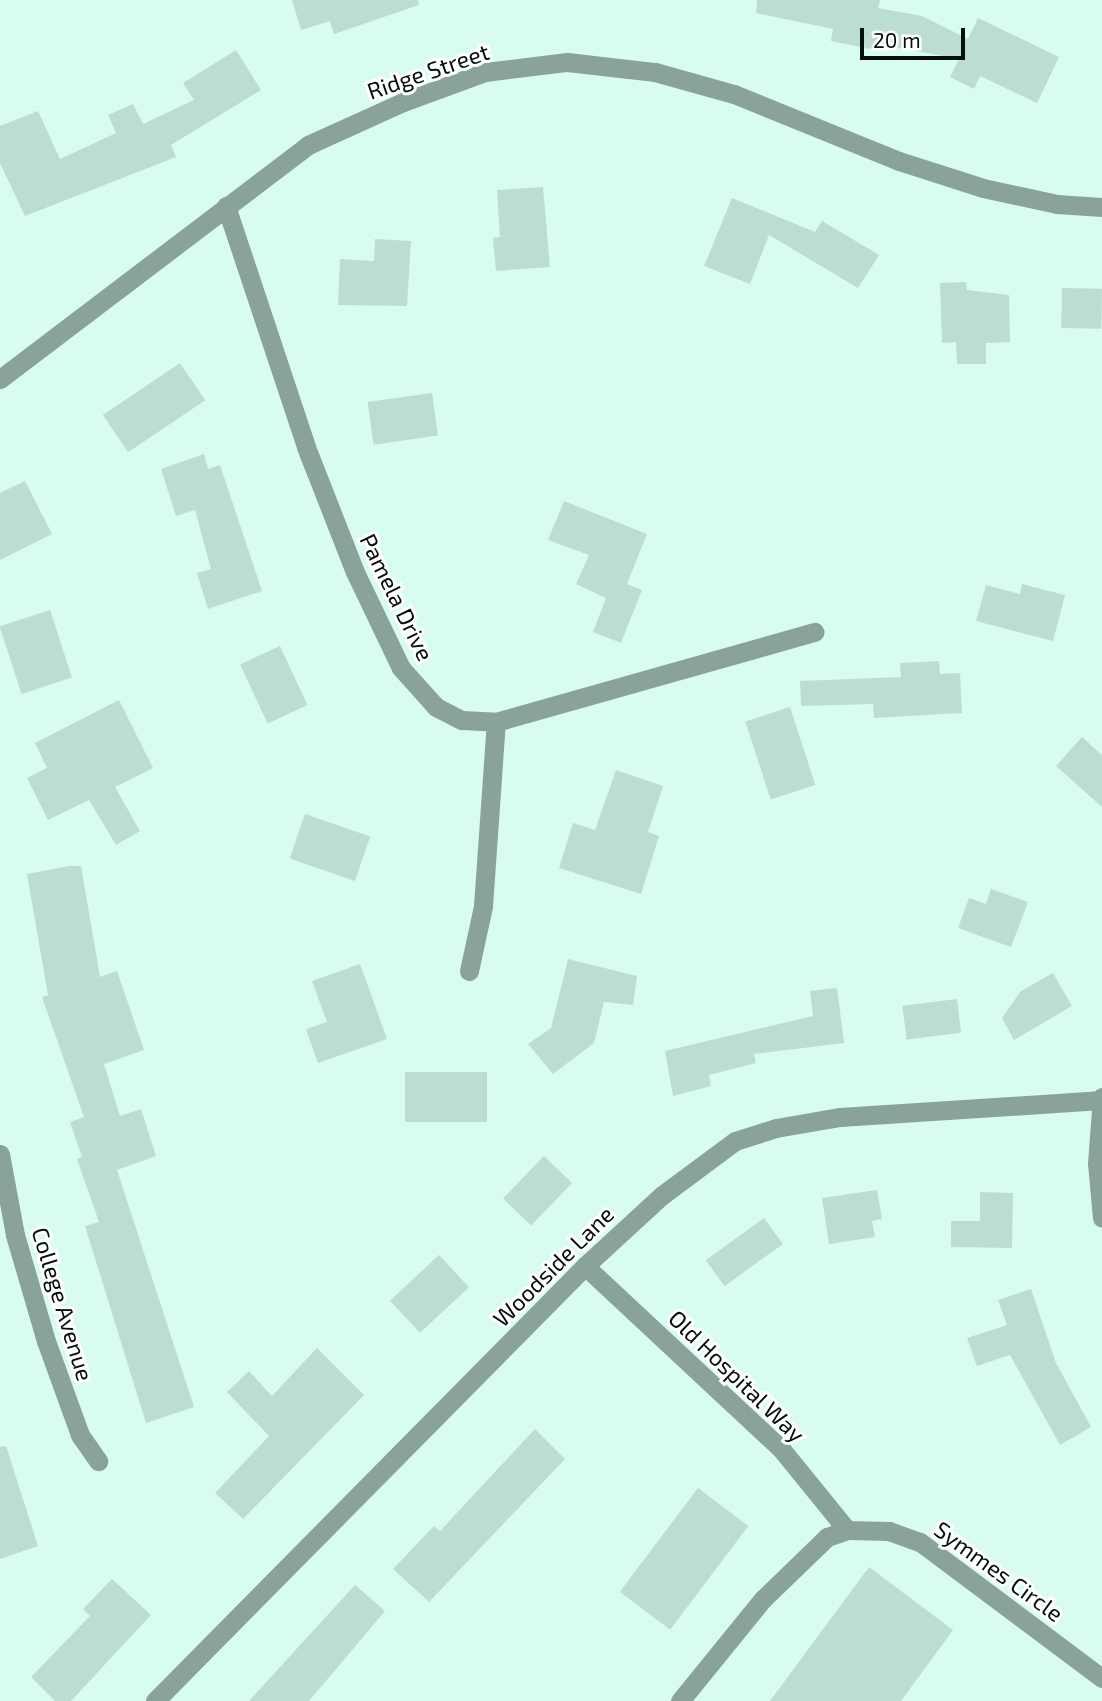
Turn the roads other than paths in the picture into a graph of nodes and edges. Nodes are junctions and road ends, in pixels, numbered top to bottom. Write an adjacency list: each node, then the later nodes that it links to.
1 (226, 206): 2 (street, Ridge Street); 3 (street, Ridge Street); 5 (street, Pamela Drive)
2 (1102, 207)
3 (0, 379)
4 (815, 632): 5 (street, Pamela Drive)
5 (496, 722): 6 (street)
6 (469, 971)
7 (1101, 1099): 9 (street); 10 (street, Woodside Lane)
8 (0, 1154): 11 (street, College Avenue)
9 (1102, 1218)
10 (585, 1266): 12 (street, Old Hospital Way); 14 (street, Woodside Lane)
11 (98, 1461)
12 (847, 1530): 13 (street, Symmes Circle); 15 (street)
13 (1102, 1678)
14 (155, 1701)
15 (680, 1701)

